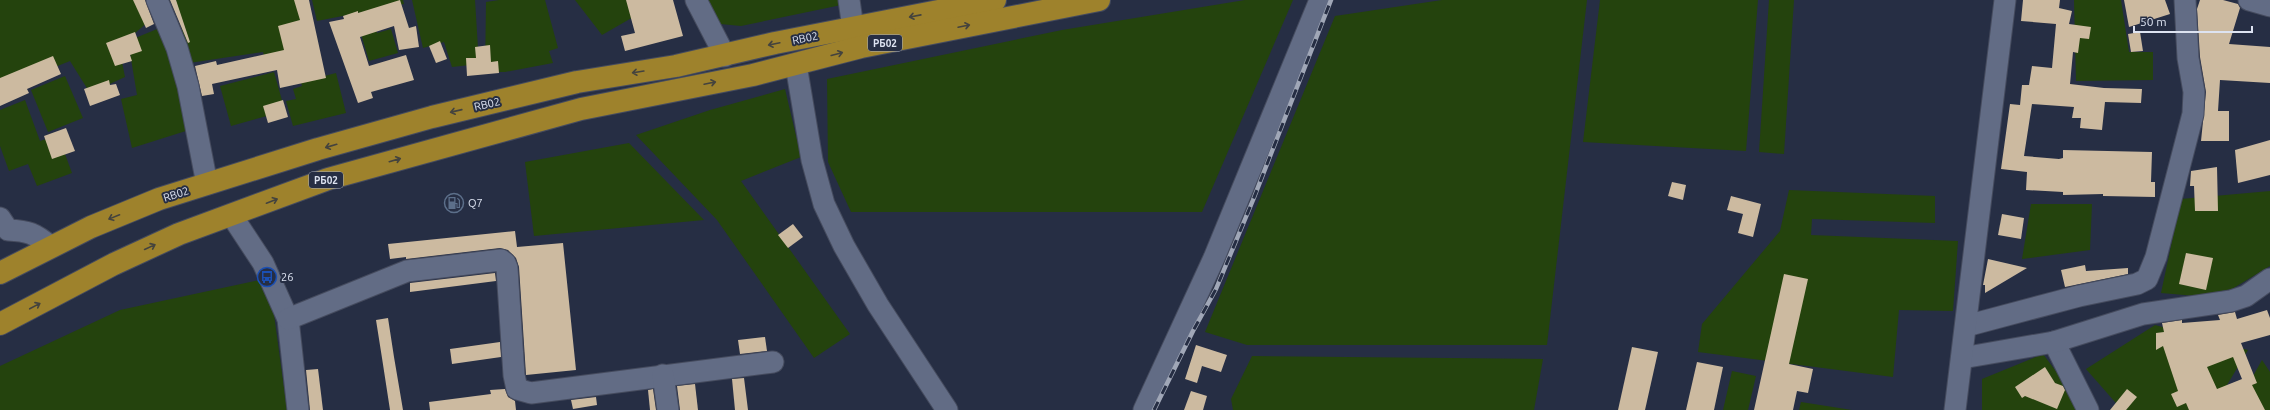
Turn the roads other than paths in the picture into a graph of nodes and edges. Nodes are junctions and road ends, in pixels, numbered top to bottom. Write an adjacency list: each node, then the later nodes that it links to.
1 (157, 0): 15 (street)
2 (696, 0): 13 (street)
3 (850, 0): 12 (street)
4 (994, 0): 10 (highway, RB02 / РБ02)
5 (1099, 0): 14 (highway, RB02 / РБ02, one-way to 5)
6 (1320, 0): 31 (street)
7 (2005, 0): 23 (street)
8 (2185, 0): 23 (street)
9 (2249, 0): 11 (street)
10 (968, 3): 12 (highway, RB02 / РБ02, one-way to 12)
11 (2270, 6)
12 (854, 28): 13 (highway, RB02 / РБ02, one-way to 13)
13 (725, 56): 15 (highway, RB02 / РБ02, one-way to 15)
14 (796, 65): 16 (highway, RB02 / РБ02, one-way to 14); 30 (street)
15 (207, 184): 18 (highway, RB02 / РБ02, one-way to 18)
16 (232, 216): 21 (street); 22 (highway, РБ02, one-way to 16)
17 (0, 218): 18 (street)
18 (51, 247): 19 (highway, RB02 / РБ02)
19 (0, 273)
20 (2270, 280): 24 (street)
21 (288, 319): 27 (street); 28 (street)
22 (0, 324)
23 (1966, 326): 25 (street)
24 (2054, 342): 25 (street); 33 (street)
25 (1962, 358): 32 (street)
26 (773, 362): 27 (street)
27 (663, 375): 29 (street)
28 (298, 410)
29 (668, 410)
30 (947, 410)
31 (1144, 410)
32 (1955, 410)
33 (2088, 410)

